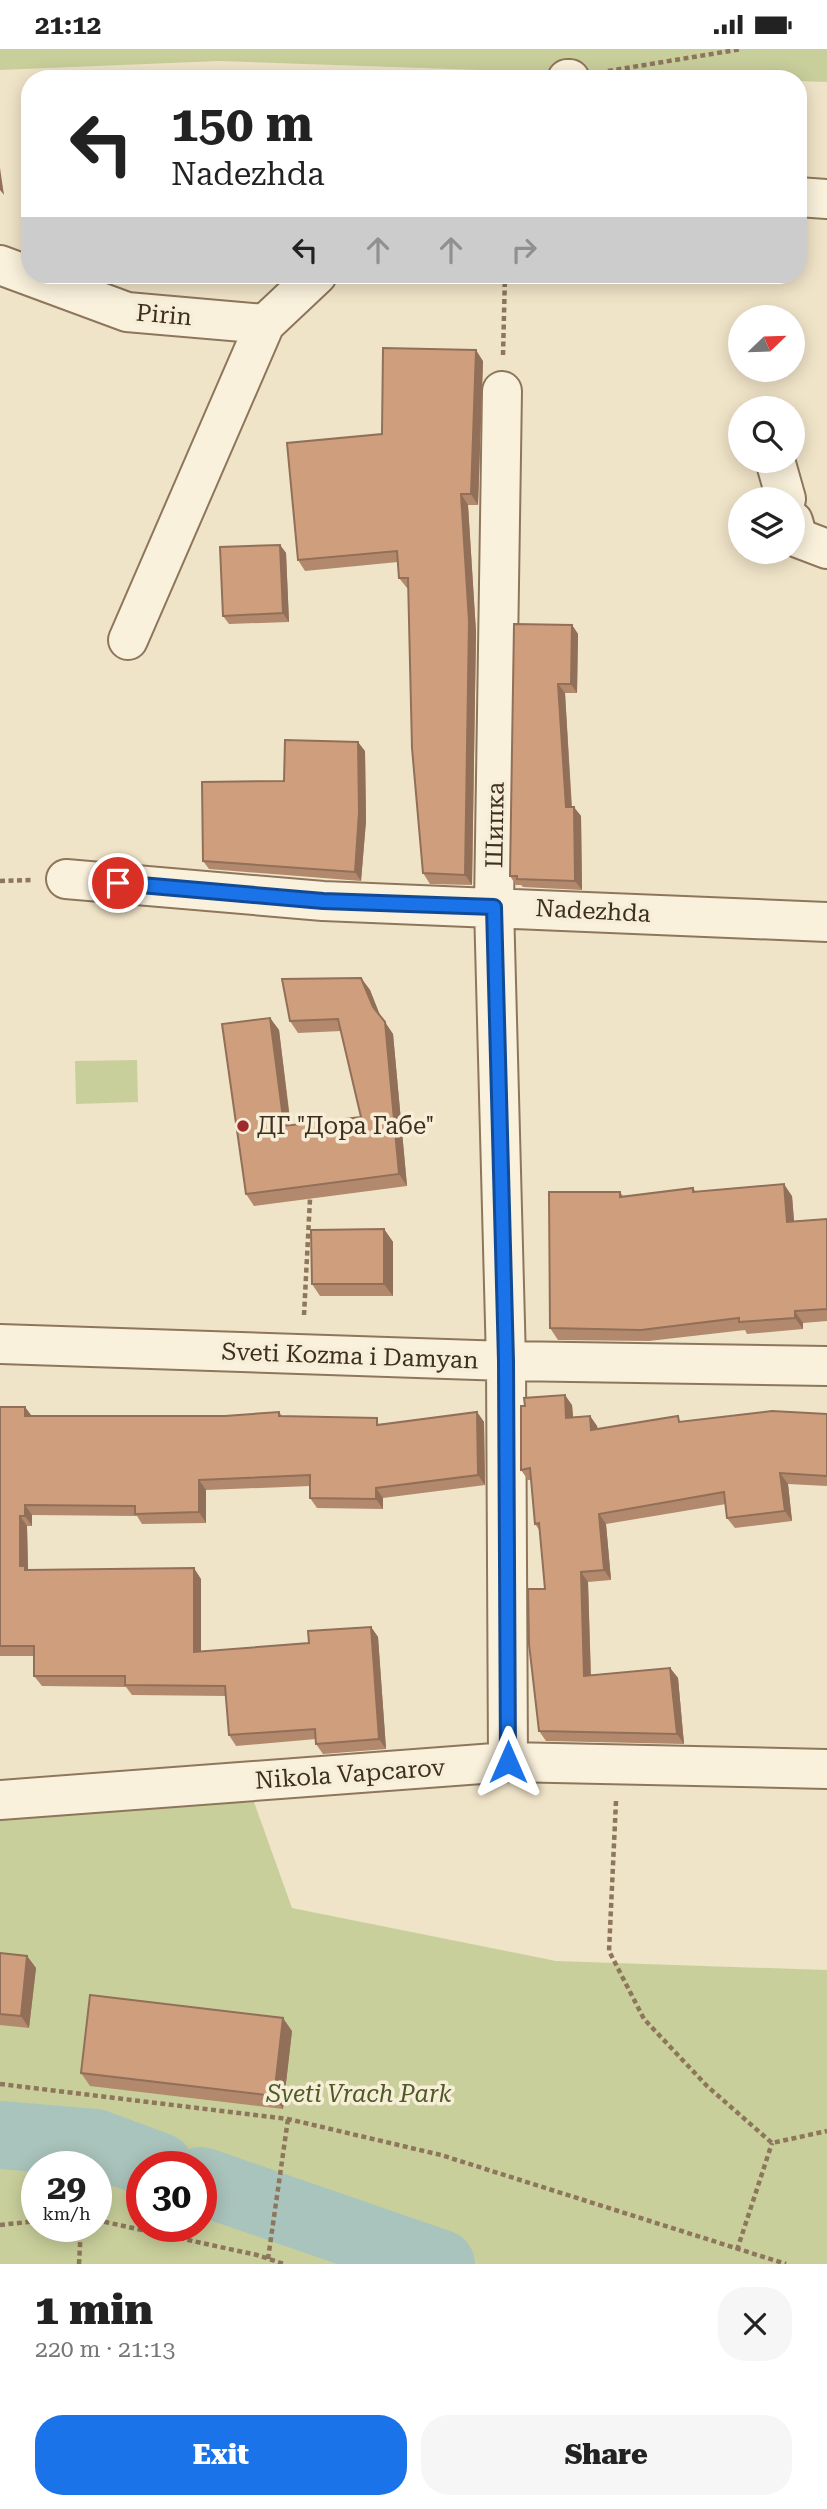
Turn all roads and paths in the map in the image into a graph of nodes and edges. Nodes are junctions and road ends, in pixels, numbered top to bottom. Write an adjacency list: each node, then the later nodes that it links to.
1 (743, 49): 2 (path)
2 (617, 70)
3 (807, 198): 4 (street)
4 (827, 199)
5 (0, 265): 6 (street, Pirin)
6 (21, 273)
7 (51, 284): 10 (street, Pirin)
8 (307, 284): 10 (street)
9 (505, 284): 11 (path)
10 (265, 324): 14 (street)
11 (502, 391): 16 (street, Шипка)
12 (805, 541): 13 (street)
13 (827, 549)
14 (128, 640)
15 (66, 879): 16 (street, Nadezhda)
16 (494, 907): 17 (street, Nadezhda); 21 (street, Шипка)
17 (827, 922)
18 (310, 1199): 20 (path)
19 (0, 1344): 20 (street, Sveti Kozma i Damyan)
20 (302, 1354): 21 (street, Sveti Kozma i Damyan)
21 (506, 1361): 22 (street, Sveti Kozma i Damyan); 23 (street, Шипка)
22 (827, 1366)
23 (508, 1762): 24 (street, Nikola Vapcarov); 26 (street, Nikola Vapcarov)
24 (618, 1765): 25 (street, Nikola Vapcarov); 30 (path)
25 (827, 1769)
26 (0, 1800)
27 (0, 2084): 28 (path)
28 (288, 2119): 35 (path); 36 (path)
29 (827, 2131): 30 (path)
30 (772, 2143): 35 (path)
31 (21, 2223): 33 (path)
32 (112, 2224): 36 (path)
33 (0, 2225)
34 (80, 2242): 37 (path)
35 (737, 2251): 39 (path)
36 (268, 2259): 38 (path)
37 (79, 2264)
38 (284, 2264)
39 (786, 2264)

